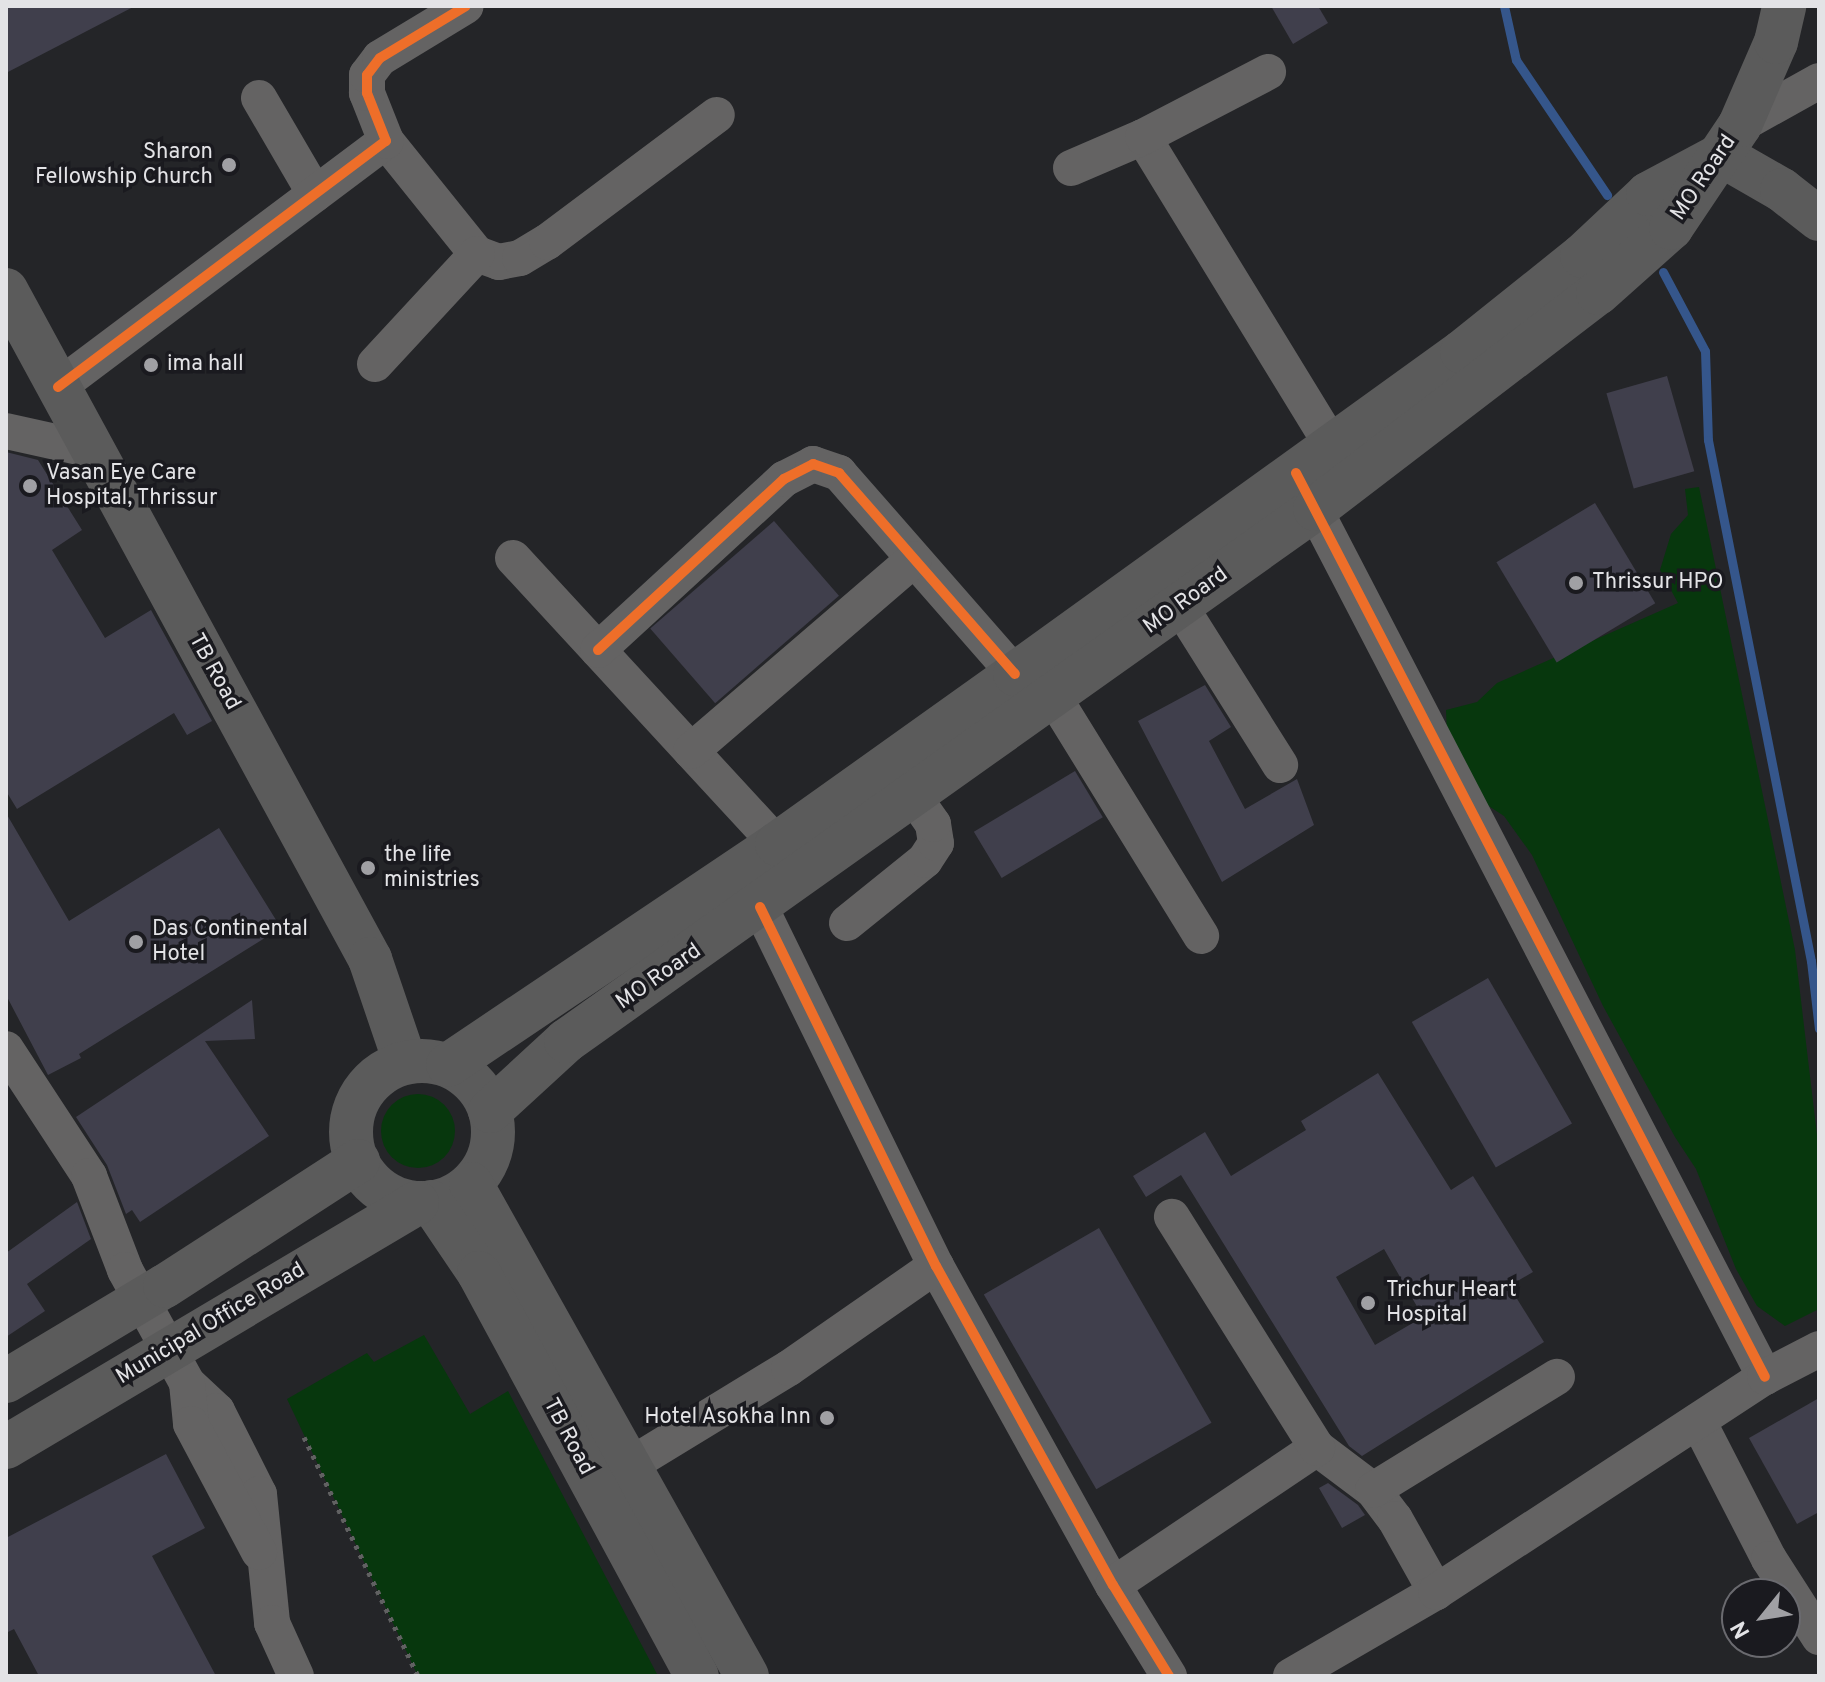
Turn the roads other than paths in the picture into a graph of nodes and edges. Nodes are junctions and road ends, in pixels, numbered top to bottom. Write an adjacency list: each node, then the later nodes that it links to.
1 (466, 6): 9 (street)
2 (1784, 6): 8 (main road, MO Roard)
3 (1268, 72): 7 (street)
4 (1819, 81): 8 (street)
5 (259, 98): 11 (street)
6 (717, 115): 13 (street)
7 (1143, 137): 10 (street); 18 (street)
8 (1730, 140): 12 (main road); 18 (main road); 20 (main road, MO Roard)
9 (386, 141): 11 (street); 13 (street)
10 (1071, 168)
11 (315, 194): 16 (street)
12 (1819, 219)
13 (477, 254): 15 (street)
14 (6, 290): 16 (main road, TB Road)
15 (375, 364)
16 (58, 387): 19 (main road, TB Road)
17 (6, 431): 19 (street)
18 (1332, 445): 20 (main road)
19 (92, 450): 35 (main road, TB Road)
20 (1305, 491): 23 (main road, MO Roard); 25 (main road); 47 (street)
21 (513, 558): 24 (street)
22 (914, 559): 24 (street); 25 (street); 27 (street)
23 (1180, 606): 26 (main road, MO Roard); 28 (street)
24 (598, 650): 27 (street)
25 (1015, 674): 30 (main road)
26 (1053, 696): 29 (main road, MO Roard); 33 (street)
27 (691, 751): 30 (street)
28 (1280, 765)
29 (914, 797): 31 (main road, MO Roard); 32 (street)
30 (777, 844): 36 (main road)
31 (760, 907): 37 (main road, MO Roard); 42 (street)
32 (847, 923)
33 (1201, 936)
34 (6, 1049): 43 (street)
35 (405, 1062): 36 (main road); 38 (main road)
36 (448, 1065): 37 (main road)
37 (490, 1111): 39 (main road)
38 (358, 1161): 40 (main road); 43 (main road)
39 (471, 1184): 40 (main road); 52 (main road)
40 (424, 1203): 45 (main road, Municipal Office Road); 58 (main road, TB Road)
41 (1172, 1217): 51 (street)
42 (936, 1266): 52 (street); 54 (street)
43 (143, 1299): 45 (street); 48 (main road)
44 (1819, 1349): 47 (street)
45 (179, 1366): 50 (main road, Municipal Office Road); 57 (street)
46 (1557, 1377): 53 (street)
47 (1765, 1377): 49 (street)
48 (6, 1381)
49 (1698, 1421): 55 (street); 56 (street)
50 (6, 1447)
51 (1317, 1448): 53 (street); 54 (street)
52 (630, 1465): 59 (main road)
53 (1373, 1490): 55 (street)
54 (1113, 1585): 60 (street)
55 (1436, 1592): 61 (street)
56 (1819, 1637)
57 (296, 1676)
58 (697, 1676)
59 (747, 1676)
60 (1169, 1676)
61 (1291, 1676)

